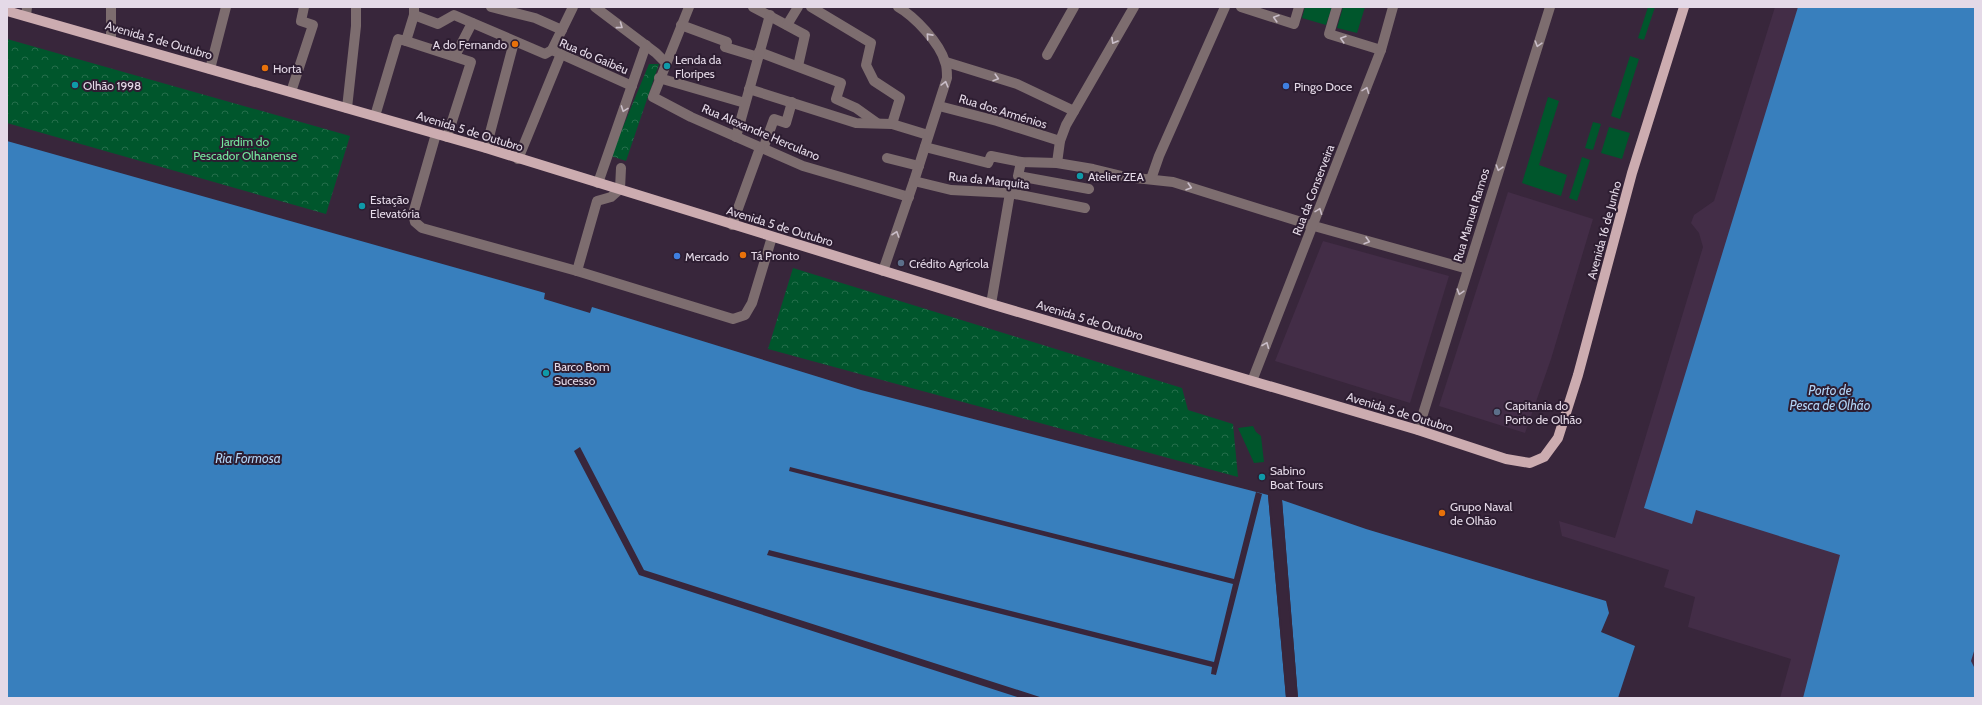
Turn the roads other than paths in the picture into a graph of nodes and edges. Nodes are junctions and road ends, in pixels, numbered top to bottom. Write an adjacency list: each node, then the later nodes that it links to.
1 (111, 7): 32 (street)
2 (226, 7): 44 (street)
3 (304, 7): 48 (street)
4 (356, 7): 52 (street)
5 (491, 7): 31 (street)
6 (573, 7): 31 (street)
7 (594, 7): 35 (street, one-way to 35)
8 (688, 7): 29 (street)
9 (754, 7): 27 (street)
10 (798, 7): 30 (street)
11 (811, 7): 56 (street)
12 (898, 7): 22 (street)
13 (1074, 7): 39 (street)
14 (1134, 7): 53 (street, one-way to 53)
15 (1225, 7): 71 (street)
16 (1241, 7): 17 (street, one-way to 16)
17 (1300, 7)
18 (1338, 7): 36 (street, one-way to 18)
19 (1393, 7): 36 (street, Rua da Conserveira)
20 (1550, 7): 82 (street, Rua Manuel Ramos, one-way to 82)
21 (1684, 7): 88 (main road, Avenida 16 de Junho)
22 (910, 10): 41 (street, one-way to 22)
23 (7, 11): 26 (main road, Avenida 5 de Outubro)
24 (414, 11): 25 (street, Rua do Gaibéu); 33 (street)
25 (455, 11): 28 (street, Rua do Gaibéu)
26 (27, 12): 32 (main road, Avenida 5 de Outubro)
27 (770, 15): 30 (street); 38 (street)
28 (472, 23): 34 (street, Rua do Gaibéu); 40 (street)
29 (681, 25): 38 (street); 42 (street)
30 (787, 25): 43 (street)
31 (562, 30): 37 (street)
32 (110, 40): 44 (main road, Avenida 5 de Outubro)
33 (406, 41): 40 (street); 54 (street)
34 (514, 42): 37 (street, Rua do Gaibéu); 62 (street)
35 (646, 45): 42 (street); 46 (street)
36 (1381, 50): 80 (street, Rua da Conserveira, one-way to 36)
37 (556, 52): 46 (street, Rua do Gaibéu); 66 (street)
38 (759, 54): 43 (street); 47 (street)
39 (1047, 55)
40 (455, 56): 59 (street)
41 (946, 62): 51 (street, one-way to 41); 53 (street, one-way to 53)
42 (666, 63): 45 (street)
43 (798, 66): 55 (street)
44 (210, 68): 48 (main road, Avenida 5 de Outubro)
45 (660, 78): 50 (street); 60 (street, Rua Alexandre Herculano)
46 (632, 86): 73 (street, one-way to 73)
47 (749, 89): 49 (street); 50 (street)
48 (291, 92): 52 (main road, Avenida 5 de Outubro)
49 (792, 102): 55 (street); 64 (street)
50 (745, 103): 60 (street)
51 (939, 106): 58 (street); 61 (street, Rua dos Arménios)
52 (347, 108): 54 (main road, Avenida 5 de Outubro)
53 (1074, 111): 61 (street)
54 (376, 116): 57 (main road, Avenida 5 de Outubro)
55 (877, 123): 56 (street)
56 (892, 124): 58 (street)
57 (436, 134): 59 (main road, Avenida 5 de Outubro); 84 (street)
58 (928, 135): 63 (street)
59 (447, 137): 62 (main road, Avenida 5 de Outubro)
60 (736, 137): 64 (street, Rua Alexandre Herculano)
61 (1060, 141): 68 (street)
62 (486, 148): 66 (main road, Avenida 5 de Outubro)
63 (925, 148): 67 (street); 69 (street)
64 (761, 149): 77 (street, Rua Alexandre Herculano); 79 (street)
65 (886, 158): 69 (street)
66 (518, 159): 73 (main road, Avenida 5 de Outubro)
67 (1021, 162): 68 (street); 75 (street)
68 (1056, 163): 71 (street)
69 (919, 166): 72 (street)
70 (621, 168): 74 (street)
71 (1151, 179): 80 (street, one-way to 80)
72 (914, 181): 76 (street, Rua da Marquita); 77 (street)
73 (598, 182): 74 (main road, Avenida 5 de Outubro)
74 (620, 189): 79 (main road, Avenida 5 de Outubro); 84 (street)
75 (1089, 189)
76 (1010, 193): 78 (street, Rua da Marquita); 85 (street)
77 (909, 197): 83 (street, one-way to 77)
78 (1085, 208)
79 (732, 225): 81 (main road, Avenida 5 de Outubro)
80 (1314, 226): 82 (street, one-way to 82); 86 (street, Rua da Conserveira, one-way to 80)
81 (772, 236): 83 (main road, Avenida 5 de Outubro); 84 (street)
82 (1468, 269): 87 (street, Rua Manuel Ramos, one-way to 87)
83 (883, 271): 85 (main road, Avenida 5 de Outubro)
84 (577, 272)
85 (991, 304): 86 (main road, Avenida 5 de Outubro)
86 (1252, 381): 87 (main road, Avenida 5 de Outubro)
87 (1418, 430): 88 (main road, Avenida 5 de Outubro)
88 (1544, 457)

